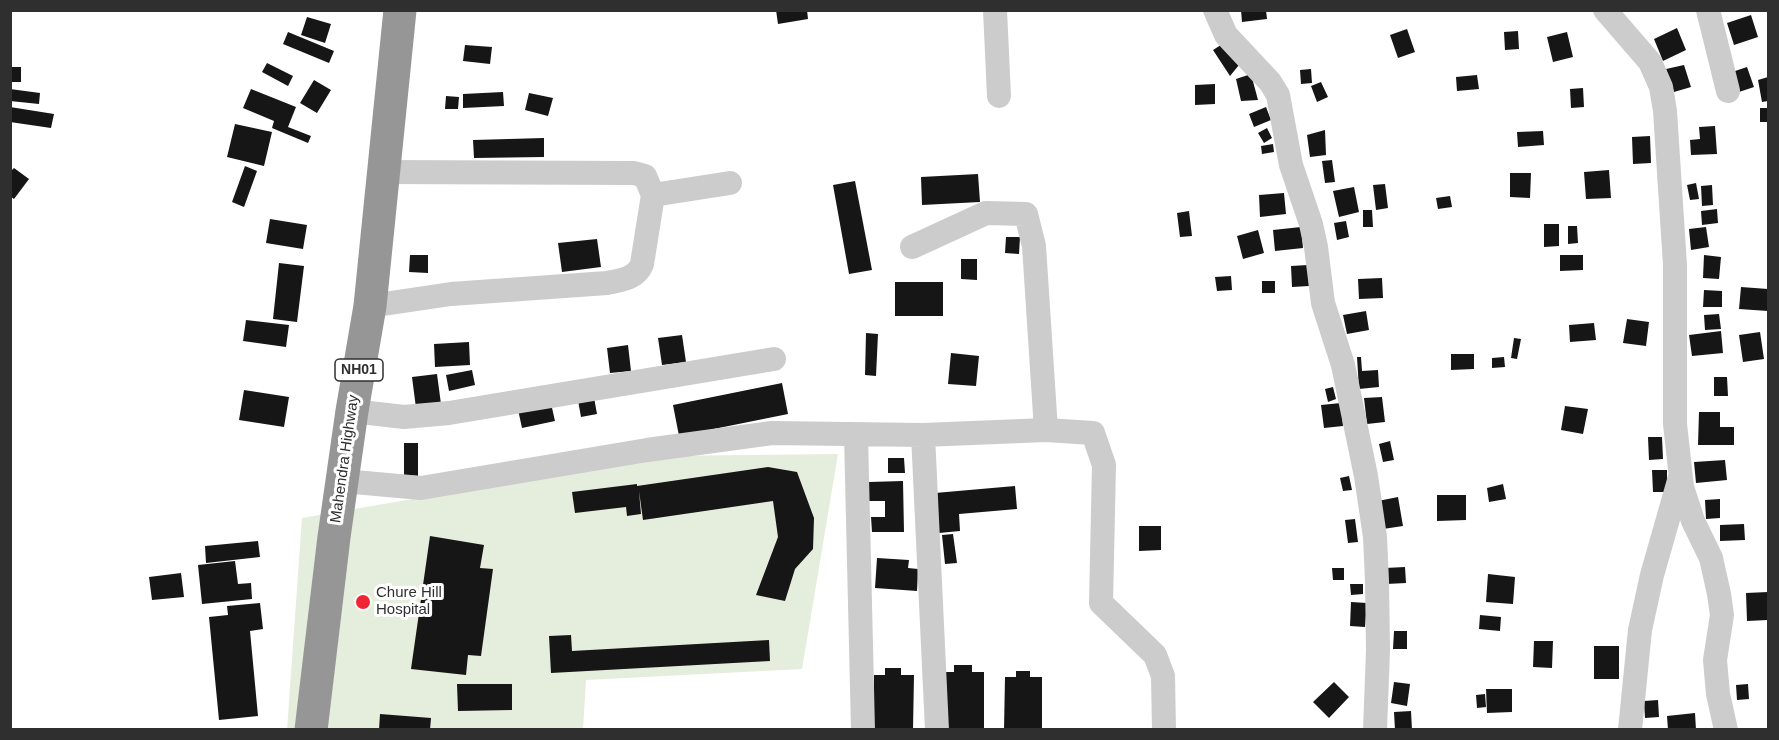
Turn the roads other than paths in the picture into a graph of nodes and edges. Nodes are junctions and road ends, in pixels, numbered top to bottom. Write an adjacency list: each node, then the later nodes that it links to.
1 (400, 10): 8 (highway, Mahendra Highway / NH01)
2 (995, 10): 7 (street)
3 (1215, 10): 24 (street)
4 (1605, 10): 18 (street)
5 (1708, 10): 6 (street)
6 (1728, 91)
7 (999, 96)
8 (382, 172): 10 (street); 12 (highway, Mahendra Highway / NH01)
9 (730, 183): 10 (street)
10 (653, 195): 12 (street)
11 (912, 247): 15 (street)
12 (370, 306): 14 (highway, Mahendra Highway / NH01)
13 (774, 359): 14 (street)
14 (352, 411): 19 (highway, Mahendra Highway / NH01)
15 (1046, 430): 17 (street); 23 (street)
16 (856, 435): 17 (street); 19 (street); 21 (street)
17 (923, 435): 22 (street)
18 (1681, 473): 25 (street); 26 (street)
19 (343, 481): 20 (highway, Mahendra Highway / NH01)
20 (311, 729)
21 (864, 729)
22 (937, 729)
23 (1164, 729)
24 (1375, 729)
25 (1630, 729)
26 (1726, 729)

